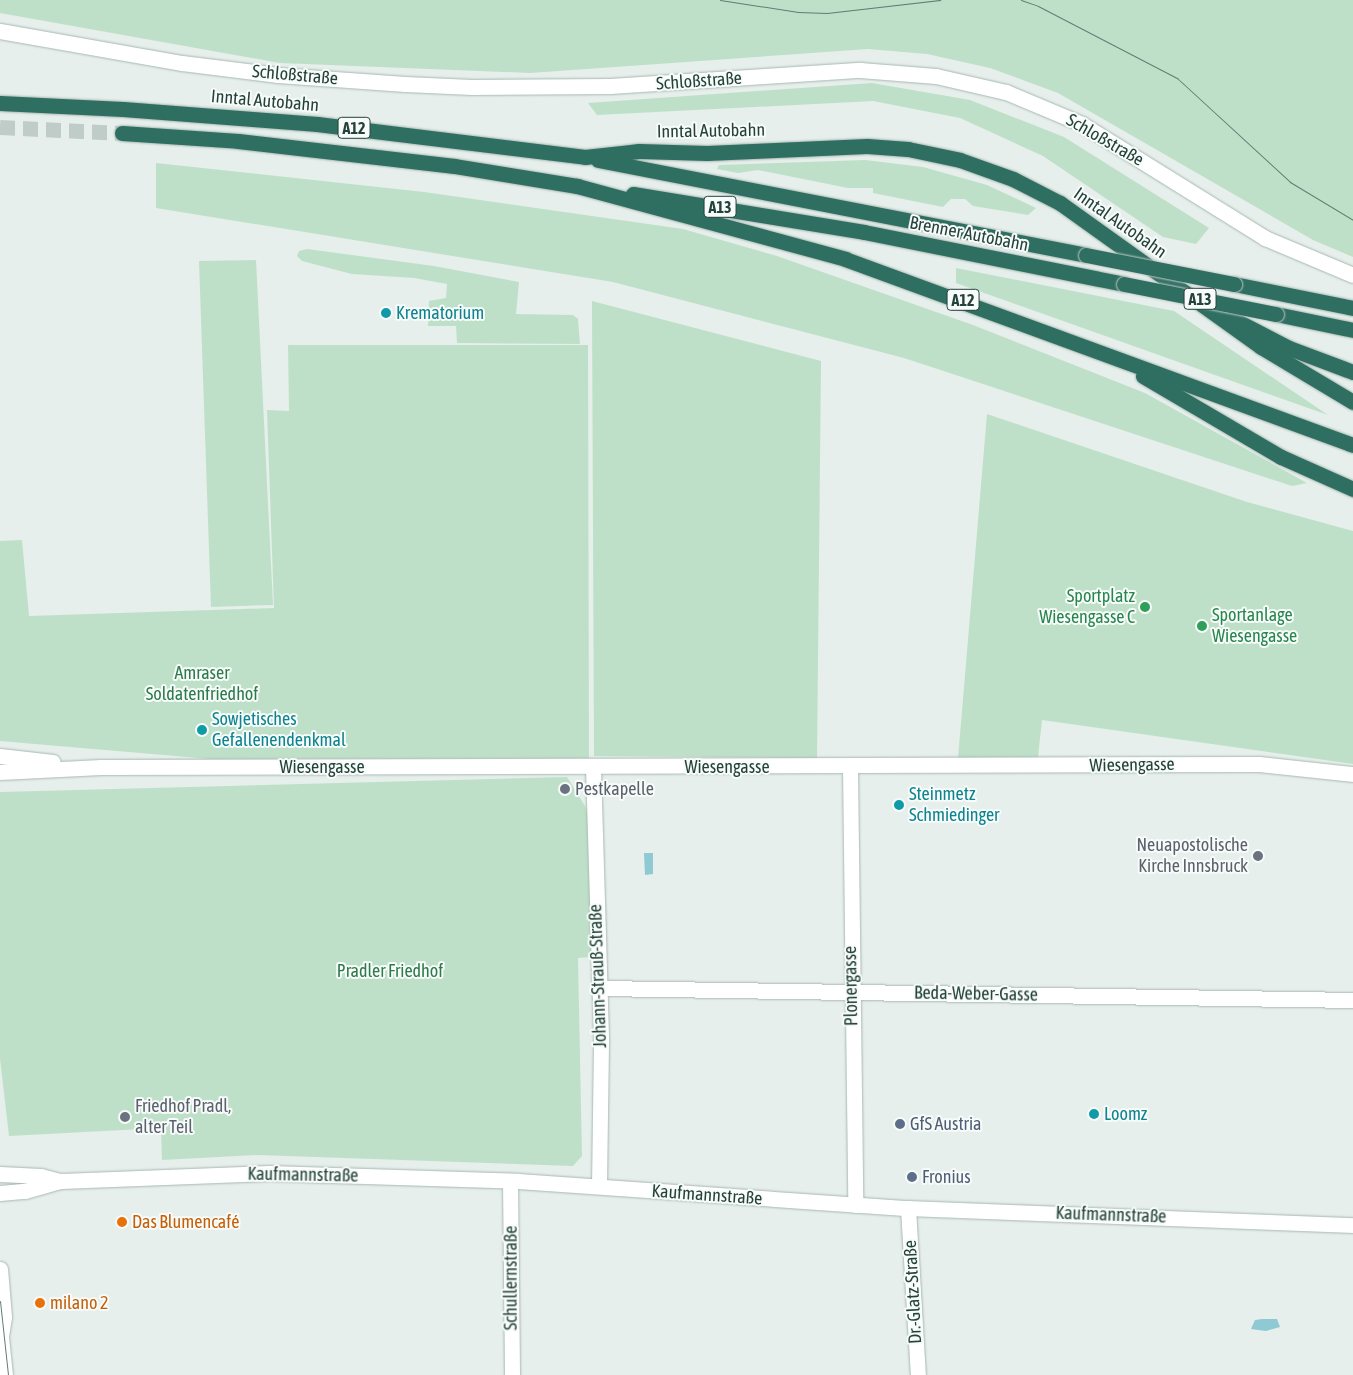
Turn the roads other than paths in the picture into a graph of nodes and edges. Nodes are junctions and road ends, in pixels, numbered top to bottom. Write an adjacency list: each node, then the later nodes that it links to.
1 (0, 31): 6 (street, Schloßstraße)
2 (0, 103): 4 (highway, Inntal Autobahn / A12)
3 (122, 133): 5 (highway, A12)
4 (585, 157): 7 (highway, Brenner Autobahn / A13, bridge); 8 (highway, Inntal Autobahn / A12)
5 (577, 186): 9 (highway, Brenner Autobahn / A13, bridge); 10 (highway, A12)
6 (1353, 275)
7 (1353, 308)
8 (1208, 309): 11 (highway); 12 (highway, Inntal Autobahn / A12)
9 (1353, 330)
10 (1119, 360): 13 (highway, A12); 14 (highway)
11 (1353, 372)
12 (1353, 402)
13 (1353, 445)
14 (1353, 489)
15 (0, 756): 16 (street, Wiesengasse)
16 (101, 767): 17 (street, Wiesengasse); 19 (street, Wiesengasse)
17 (593, 767): 18 (street, Wiesengasse); 21 (street, Johann-Strauß-Straße)
18 (850, 767): 20 (street, Wiesengasse); 22 (street, Plonergasse)
19 (0, 772)
20 (1353, 774)
21 (600, 988): 22 (street, Beda-Weber-Gasse); 27 (street, Johann-Strauß-Straße)
22 (851, 991): 23 (street, Beda-Weber-Gasse); 29 (street, Plonergasse)
23 (1353, 1000)
24 (0, 1174): 25 (street, Kaufmannstraße)
25 (61, 1181): 26 (street, Kaufmannstraße); 28 (street, Kaufmannstraße)
26 (510, 1181): 27 (street, Kaufmannstraße); 35 (street, Schullernstraße)
27 (599, 1186): 29 (street, Kaufmannstraße)
28 (0, 1193)
29 (856, 1204): 30 (street, Kaufmannstraße)
30 (908, 1208): 31 (street, Kaufmannstraße); 36 (street, Dr.-Glatz-Straße)
31 (1353, 1225)
32 (0, 1269): 33 (street)
33 (0, 1336): 34 (street)
34 (5, 1375)
35 (512, 1375)
36 (918, 1375)

